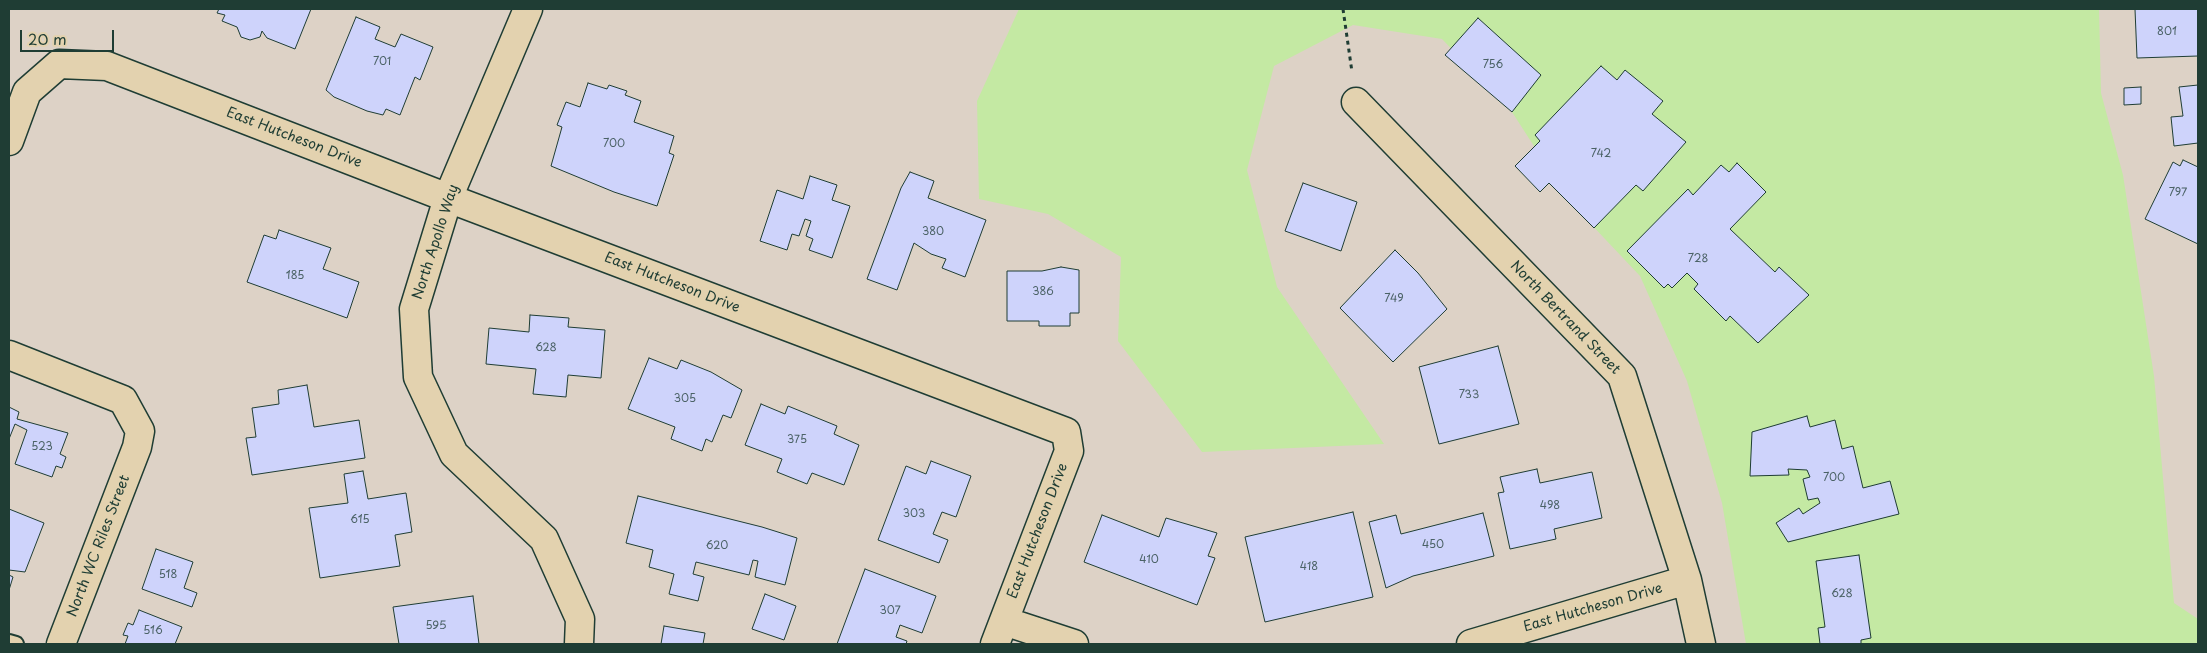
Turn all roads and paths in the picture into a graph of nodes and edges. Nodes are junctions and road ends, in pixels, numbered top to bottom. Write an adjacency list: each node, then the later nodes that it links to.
1 (528, 9): 5 (street, North Apollo Way)
2 (1343, 9): 3 (path)
3 (1356, 102): 7 (street, North Bertrand Street)
4 (9, 140): 5 (street, East Hutcheson Drive)
5 (448, 198): 8 (street, East Hutcheson Drive); 12 (street, North Apollo Way)
6 (9, 355): 11 (street, North WC Riles Street)
7 (1687, 580): 14 (street, East Hutcheson Drive); 15 (street, North Bertrand Street)
8 (999, 633): 13 (street, East Hutcheson Drive)
9 (9, 642): 10 (lane)
10 (16, 644)
11 (61, 644)
12 (579, 644)
13 (1074, 644)
14 (1470, 644)
15 (1701, 644)

